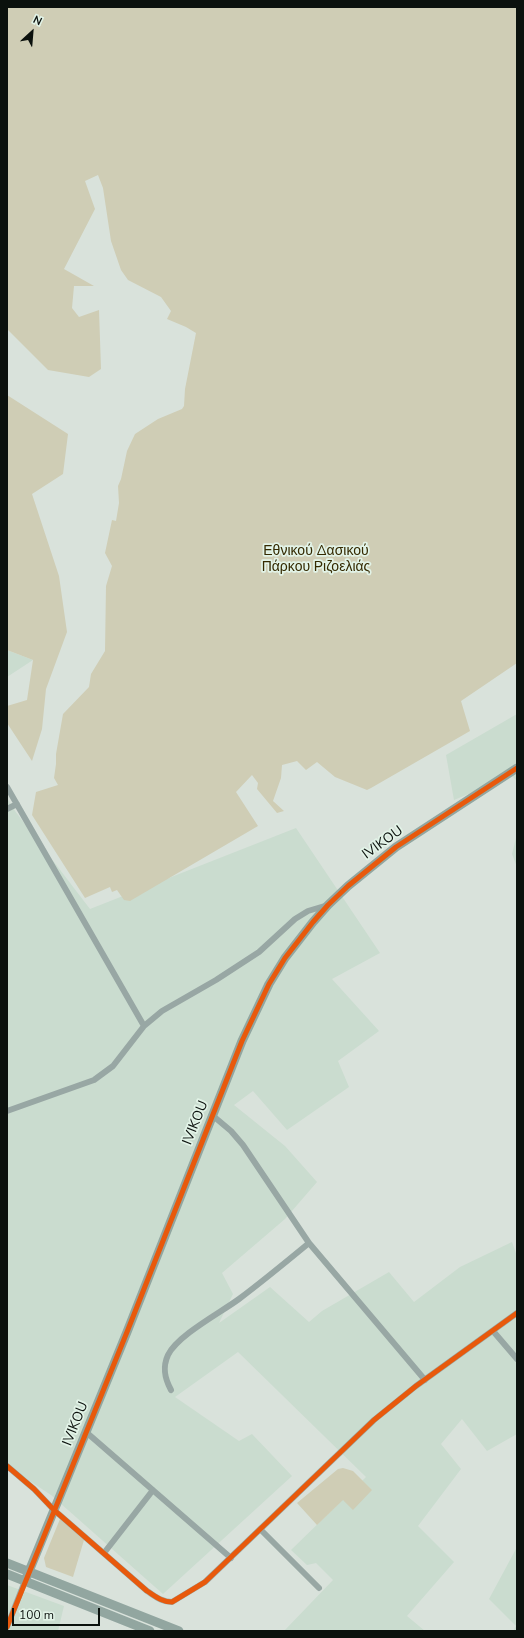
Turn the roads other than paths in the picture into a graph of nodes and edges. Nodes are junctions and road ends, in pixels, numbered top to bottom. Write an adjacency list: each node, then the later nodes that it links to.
1 (517, 768): 5 (street, IVIKOU)
2 (7, 787): 3 (street)
3 (17, 804): 4 (street); 6 (street)
4 (7, 808)
5 (328, 905): 6 (street); 8 (street, IVIKOU)
6 (144, 1026): 7 (street)
7 (7, 1111)
8 (212, 1115): 9 (street); 15 (street, IVIKOU)
9 (309, 1243): 13 (street); 14 (street)
10 (517, 1313): 11 (street)
11 (493, 1331): 12 (street); 13 (street)
12 (517, 1359)
13 (425, 1380): 19 (street)
14 (171, 1390)
15 (86, 1432): 17 (street); 18 (street, IVIKOU)
16 (7, 1466): 18 (street)
17 (153, 1490): 20 (street); 21 (street)
18 (54, 1510): 20 (street); 24 (street, IVIKOU)
19 (260, 1529): 21 (street); 25 (street)
20 (104, 1553): 21 (street)
21 (231, 1558)
22 (7, 1563): 24 (street)
23 (7, 1574): 24 (street)
24 (27, 1577): 26 (street); 27 (street); 28 (street)
25 (319, 1588)
26 (7, 1627)
27 (150, 1631)
28 (179, 1631)

